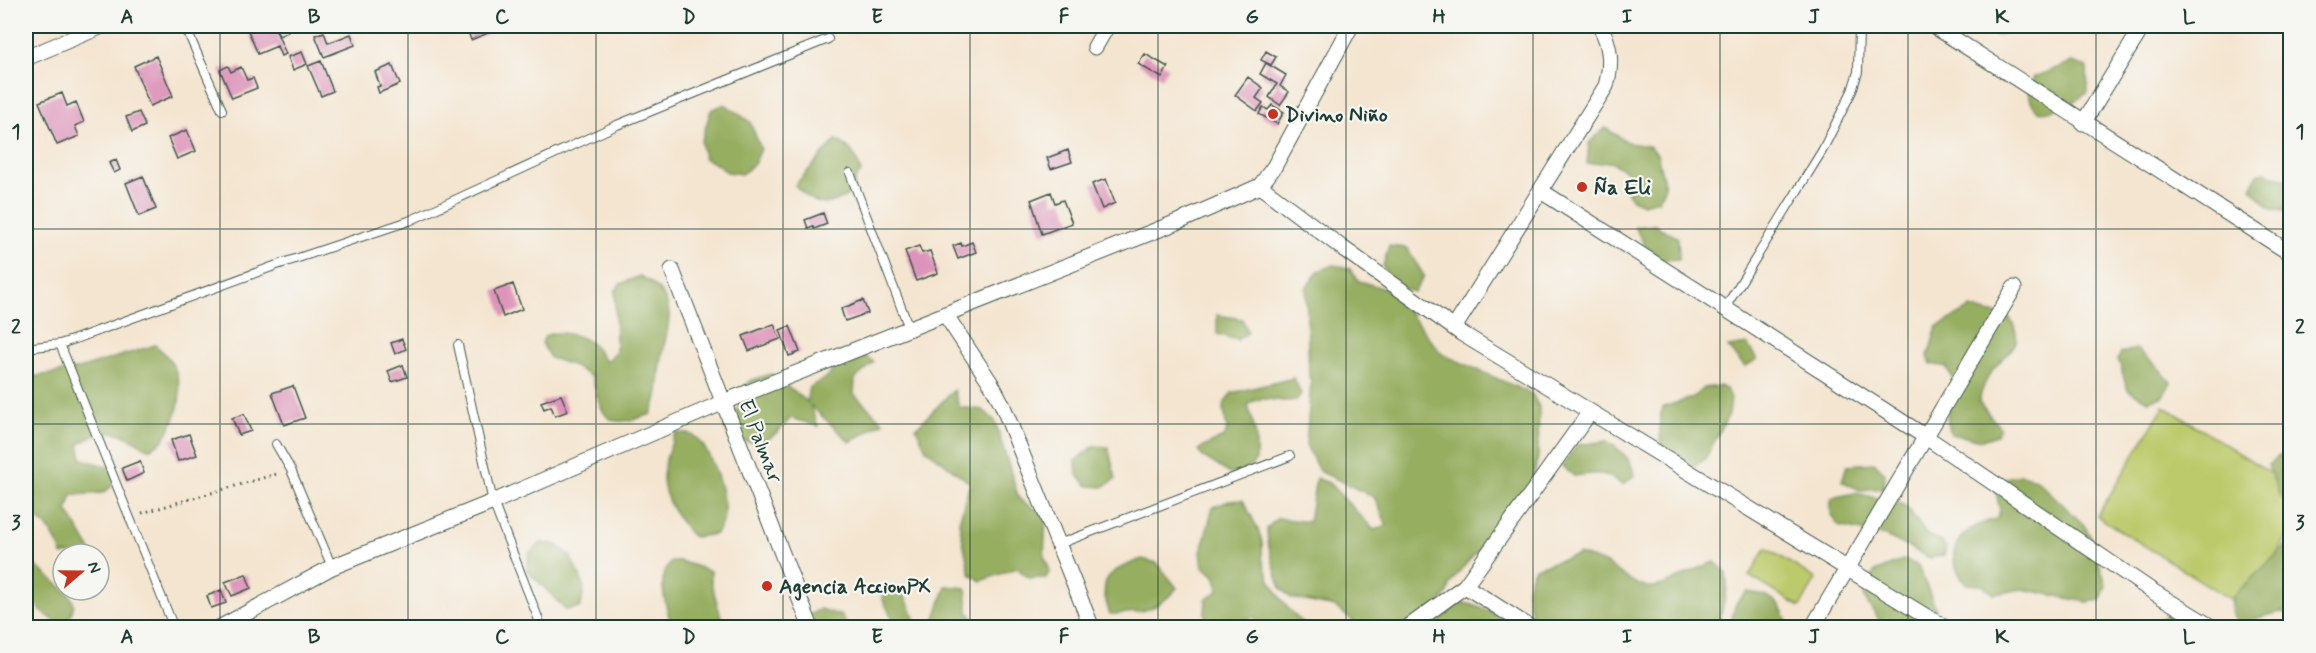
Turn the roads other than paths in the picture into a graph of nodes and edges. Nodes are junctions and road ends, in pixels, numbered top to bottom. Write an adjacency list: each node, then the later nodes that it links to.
1 (102, 26): 11 (street)
2 (184, 26): 12 (lane)
3 (1107, 26): 10 (street)
4 (1351, 26): 15 (street)
5 (1600, 26): 16 (street)
6 (1859, 26): 20 (lane)
7 (1934, 26): 13 (street)
8 (2143, 26): 13 (street)
9 (828, 39): 24 (lane)
10 (1095, 47)
11 (26, 58)
12 (222, 110)
13 (2083, 123): 17 (street)
14 (850, 173): 22 (lane)
15 (1258, 187): 21 (street); 23 (street)
16 (1541, 191): 20 (street); 23 (street)
17 (2290, 253)
18 (672, 270): 27 (street, El Palmar)
19 (2014, 288): 29 (street)
20 (1725, 308): 29 (street)
21 (945, 314): 22 (street); 33 (street)
22 (909, 328): 27 (street)
23 (1454, 328): 28 (street)
24 (60, 344): 26 (lane); 37 (lane)
25 (458, 345): 32 (lane)
26 (26, 348)
27 (724, 402): 32 (street); 40 (street, El Palmar)
28 (1590, 412): 35 (street); 36 (street)
29 (1926, 437): 35 (street); 46 (street)
30 (276, 444): 34 (lane)
31 (1290, 456): 33 (lane)
32 (493, 502): 34 (street); 39 (lane)
33 (1059, 544): 41 (street)
34 (332, 567): 38 (street)
35 (1848, 568): 44 (street); 45 (street)
36 (1465, 586): 42 (street); 43 (street)
37 (174, 627)
38 (219, 627)
39 (542, 627)
40 (811, 627)
41 (1092, 627)
42 (1407, 627)
43 (1531, 627)
44 (1812, 627)
45 (1945, 627)
46 (2212, 627)

